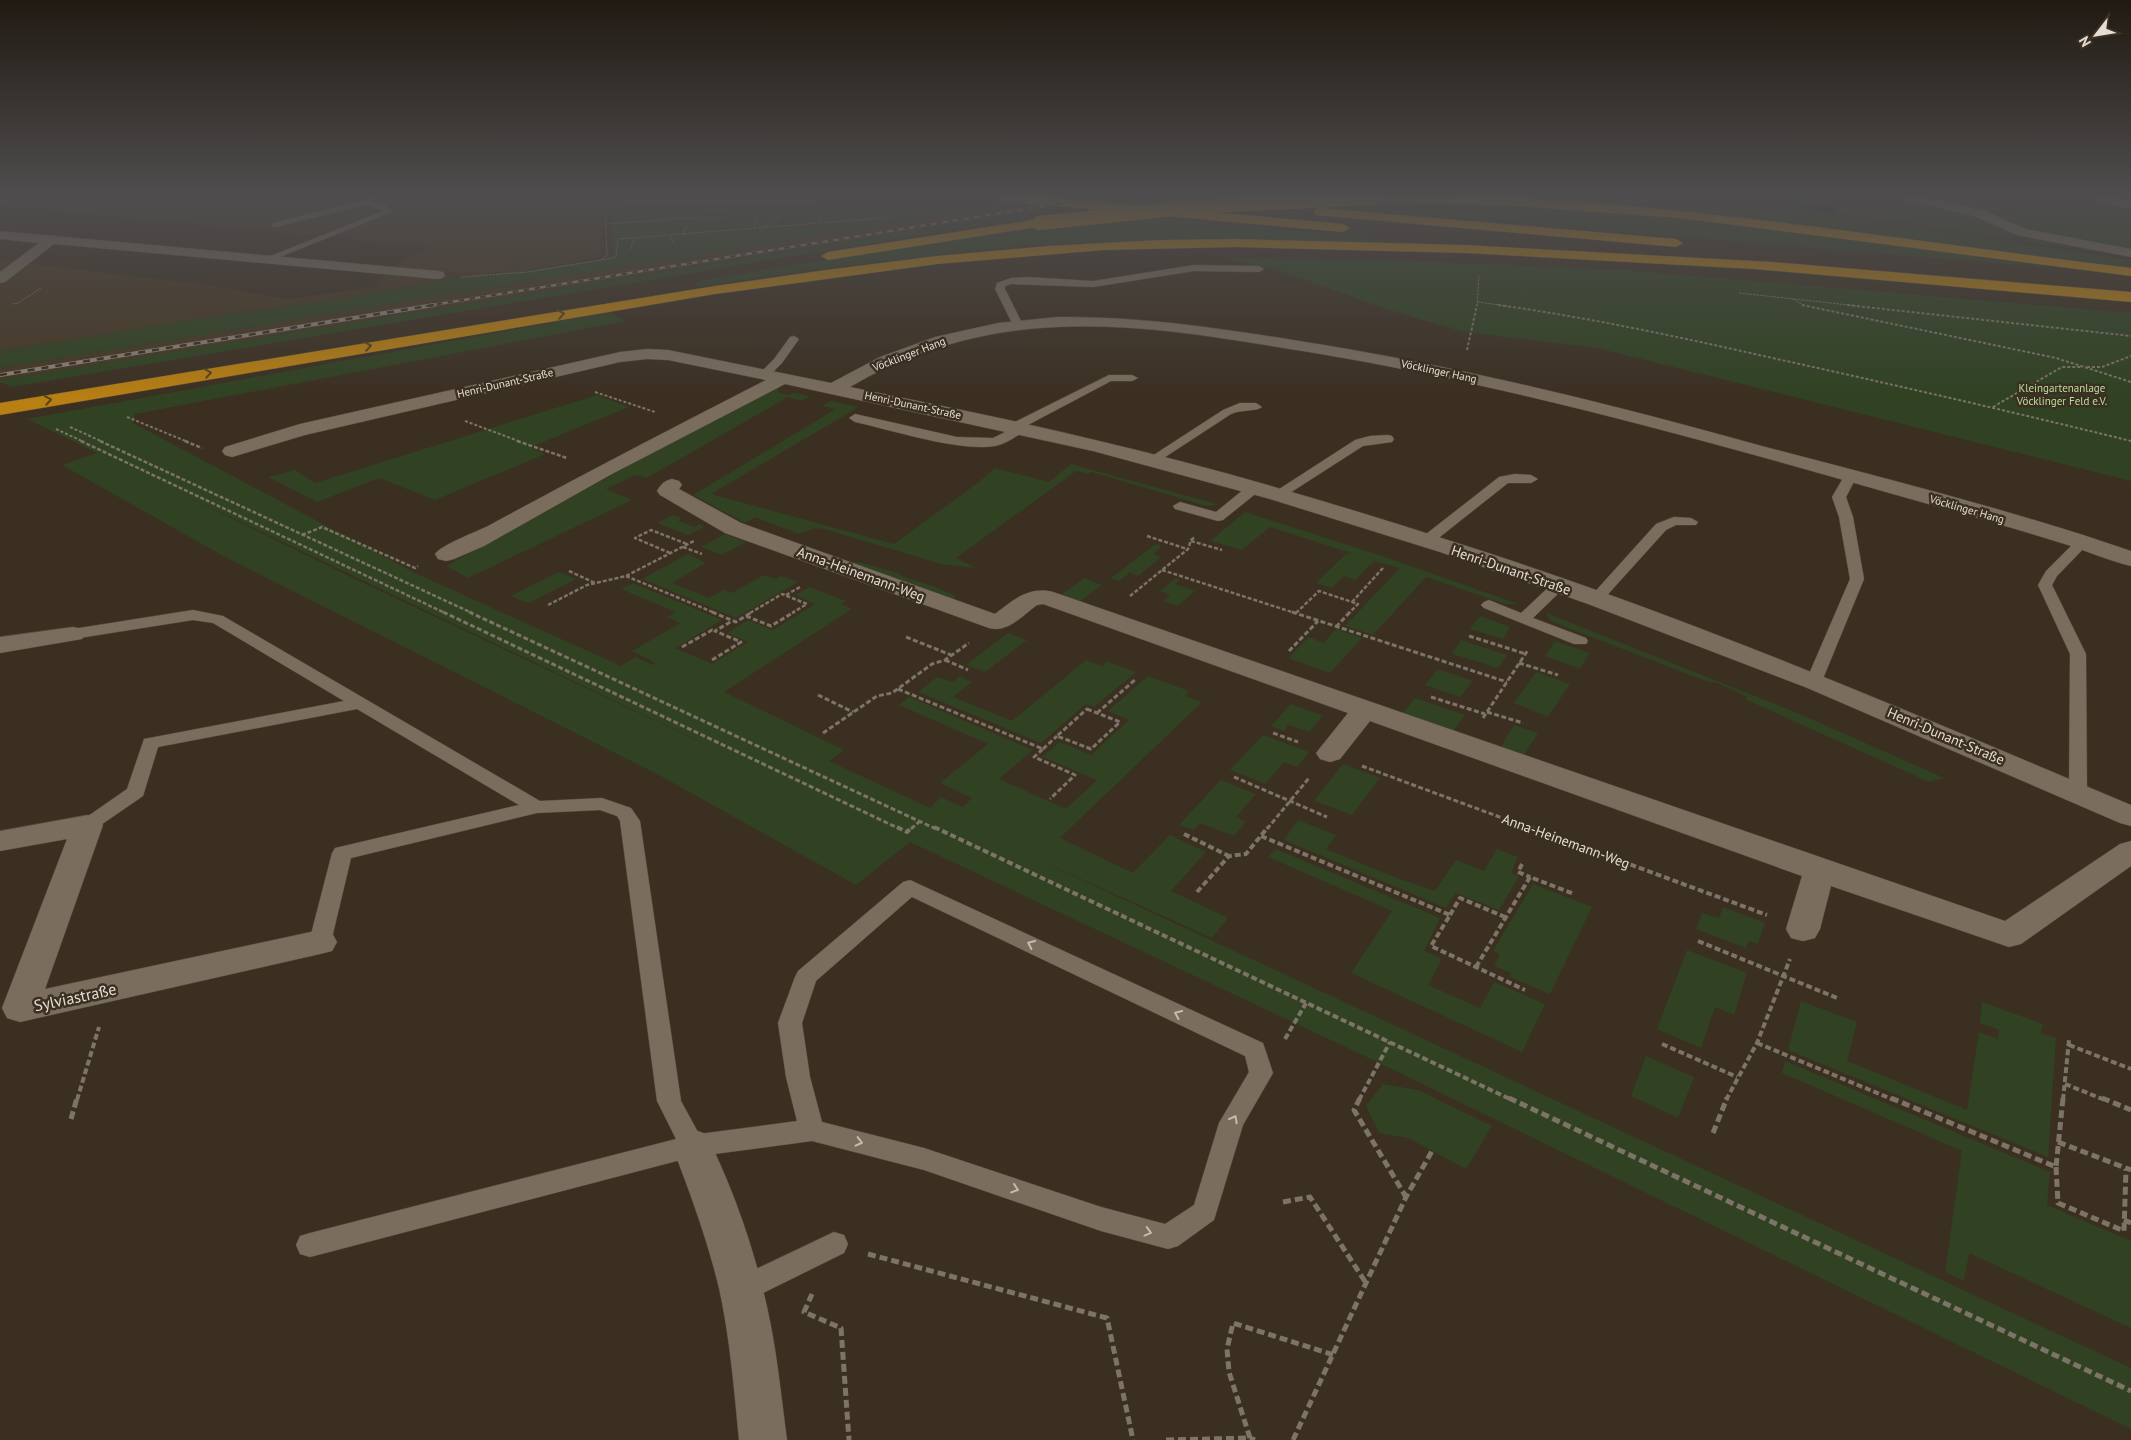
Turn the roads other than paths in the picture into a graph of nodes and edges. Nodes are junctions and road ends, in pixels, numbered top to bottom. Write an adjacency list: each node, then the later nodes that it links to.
1 (19, 264): 13 (street)
2 (323, 264): 12 (street)
3 (913, 264): 23 (highway, one-way to 3)
4 (1737, 264): 7 (highway, one-way to 7)
5 (1752, 264): 7 (highway)
6 (2066, 264): 11 (highway)
7 (1772, 266): 15 (highway)
8 (1260, 269): 16 (lane)
9 (737, 272): 21 (highway)
10 (2016, 272): 14 (highway)
11 (2131, 272)
12 (438, 275)
13 (0, 279)
14 (2131, 281)
15 (2131, 297)
16 (1018, 325): 20 (street, Vöcklinger Hang); 29 (street, Vöcklinger Hang)
17 (794, 339): 18 (lane)
18 (772, 378): 20 (street, Henri-Dunant-Straße); 27 (street, Henri-Dunant-Straße); 38 (street)
19 (1132, 378): 25 (lane)
20 (834, 389): 25 (street, Henri-Dunant-Straße)
21 (0, 395)
22 (1256, 407): 28 (lane)
23 (0, 409)
24 (855, 418): 25 (lane)
25 (1018, 428): 28 (street, Henri-Dunant-Straße)
26 (1388, 440): 33 (lane)
27 (232, 451)
28 (1152, 460): 32 (street, Henri-Dunant-Straße)
29 (1851, 476): 37 (street, Vöcklinger Hang); 47 (lane)
30 (1531, 479): 36 (lane, Henri-Dunant-Straße)
31 (672, 486): 49 (street, Anna-Heinemann-Weg)
32 (1254, 488): 33 (street, Henri-Dunant-Straße); 34 (lane)
33 (1277, 494): 36 (street, Henri-Dunant-Straße)
34 (1180, 506)
35 (1691, 522): 41 (lane)
36 (1426, 541): 40 (street, Henri-Dunant-Straße)
37 (2082, 543): 39 (street, Vöcklinger Hang); 51 (lane)
38 (446, 554)
39 (2131, 559)
40 (1558, 586): 41 (street, Henri-Dunant-Straße); 43 (lane)
41 (1596, 599): 47 (street, Henri-Dunant-Straße)
42 (1488, 606): 43 (lane)
43 (1523, 619): 45 (lane)
44 (73, 634): 46 (street); 48 (lane)
45 (1580, 641)
46 (0, 645)
47 (1814, 681): 51 (street, Henri-Dunant-Straße)
48 (360, 703): 52 (lane); 54 (lane)
49 (1365, 710): 50 (street); 57 (street)
50 (1330, 754)
51 (2078, 792): 53 (street, Henri-Dunant-Straße)
52 (537, 807): 59 (lane); 61 (lane)
53 (2131, 816)
54 (88, 825): 55 (street); 59 (street, Sylviastraße)
55 (0, 841)
56 (2131, 851): 57 (street)
57 (1820, 870): 58 (street)
58 (1803, 929)
59 (320, 942)
60 (812, 1130): 60 (lane, one-way to 60); 61 (lane)
61 (692, 1146): 63 (lane); 64 (street)
62 (834, 1244): 64 (lane)
63 (310, 1245)
64 (741, 1290): 65 (street)
65 (763, 1440)

